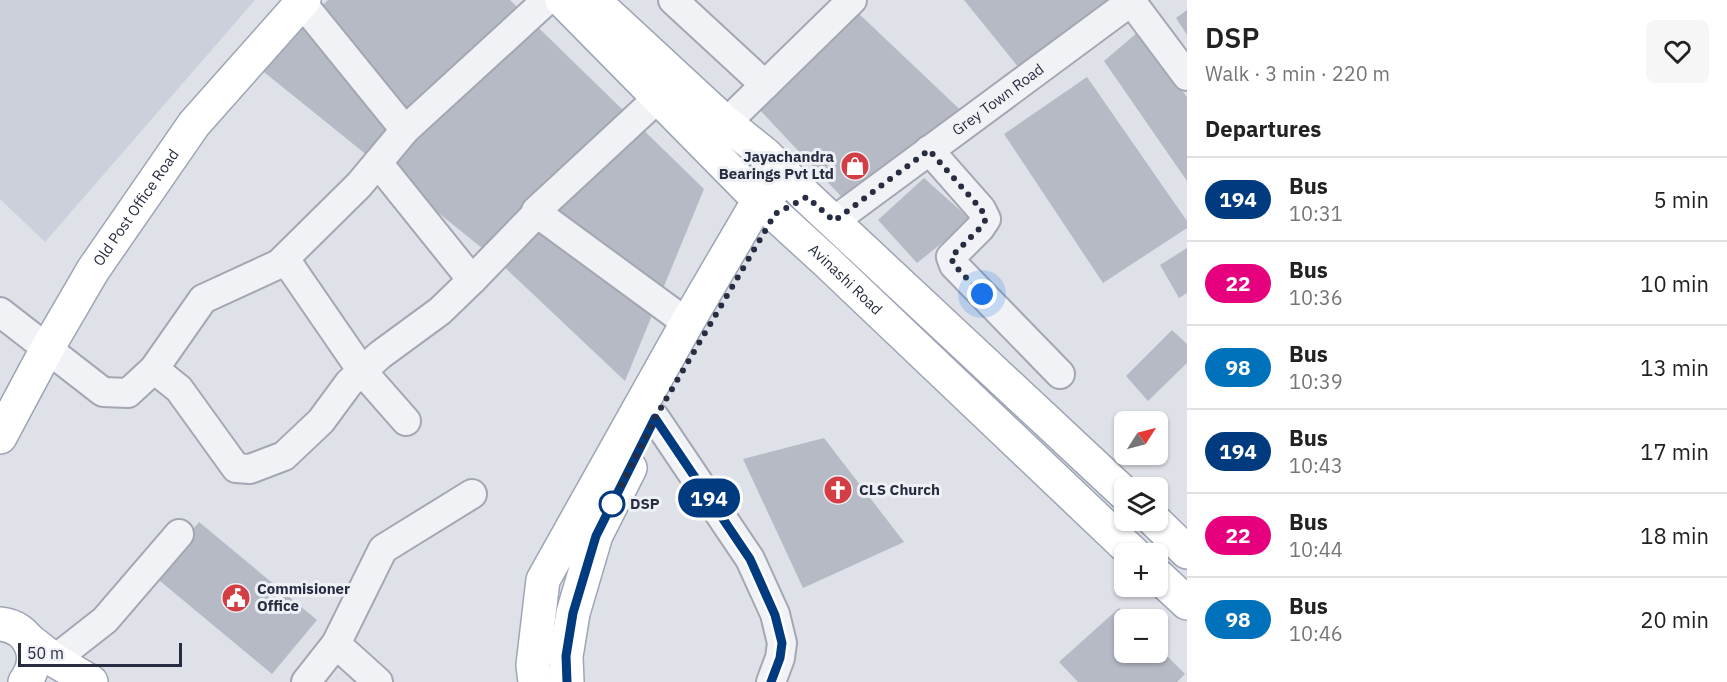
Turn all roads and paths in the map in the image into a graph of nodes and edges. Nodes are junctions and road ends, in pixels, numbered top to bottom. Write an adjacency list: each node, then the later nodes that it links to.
1 (547, 0): 12 (street)
2 (562, 0): 10 (main road, Avinashi Road)
3 (592, 0): 11 (main road)
4 (673, 0): 9 (street)
5 (303, 1): 12 (street); 23 (main road, Old Post Office Road)
6 (1132, 1): 8 (street); 13 (street, Grey Town Road)
7 (838, 5): 9 (street)
8 (1187, 76)
9 (765, 85): 11 (street)
10 (659, 98): 16 (main road, Avinashi Road); 17 (street)
11 (726, 123): 15 (main road)
12 (405, 130): 14 (street)
13 (929, 150): 18 (street, Grey Town Road); 26 (street)
14 (378, 163): 19 (street); 20 (street)
15 (798, 187): 16 (main road); 18 (main road)
16 (767, 207): 22 (main road); 27 (main road); 34 (main road, Avinashi Road)
17 (536, 211)
18 (834, 221): 30 (main road)
19 (285, 259): 24 (street); 25 (street)
20 (472, 280): 22 (street); 25 (street)
21 (0, 312): 23 (street)
22 (687, 323): 45 (main road)
23 (46, 349): 24 (street); 29 (main road, Old Post Office Road)
24 (154, 369): 25 (street)
25 (362, 371): 28 (street)
26 (1060, 374)
27 (655, 418): 46 (main road); 47 (street)
28 (406, 421)
29 (0, 437)
30 (1114, 484)
31 (472, 494): 39 (street)
32 (1165, 531): 35 (main road)
33 (179, 534): 40 (street)
34 (1122, 543)
35 (1187, 552)
36 (1168, 585): 37 (main road)
37 (1187, 603)
38 (1, 624): 40 (main road)
39 (336, 644): 43 (street); 44 (street)
40 (42, 650): 41 (main road); 42 (main road)
41 (25, 682)
42 (91, 682)
43 (306, 682)
44 (378, 682)
45 (534, 682)
46 (567, 682)
47 (771, 682)

